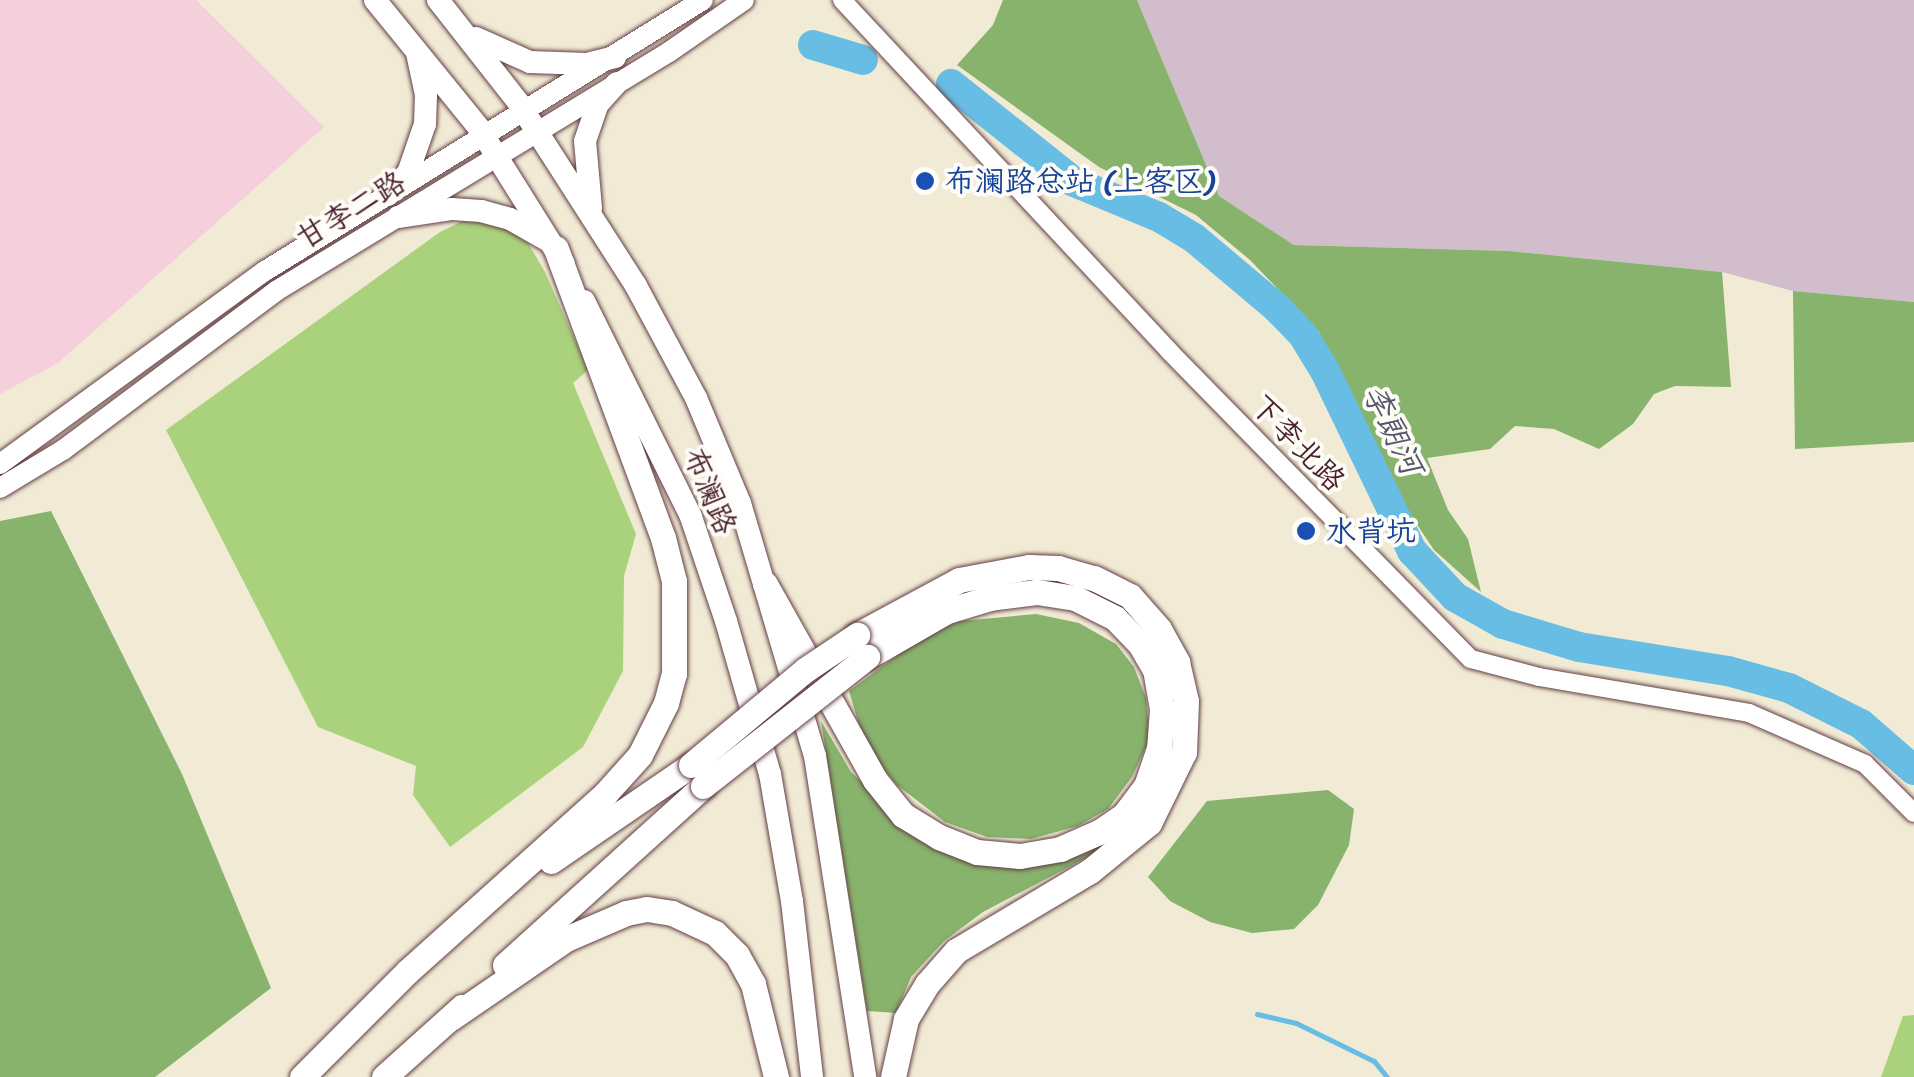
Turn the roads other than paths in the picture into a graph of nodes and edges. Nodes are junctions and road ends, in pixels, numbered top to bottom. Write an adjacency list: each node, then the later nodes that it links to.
1 (375, 0): 7 (main road, 布澜路)
2 (438, 0): 6 (main road, 布澜路)
3 (703, 0): 8 (main road, 甘李二路)
4 (744, 0): 9 (main road, 甘李二路)
5 (842, 0): 20 (street, 下李北路)
6 (460, 25): 8 (main road); 10 (main road, 布澜路)
7 (412, 41): 11 (main road, 布澜路); 12 (main road)
8 (616, 57): 10 (main road, 甘李二路)
9 (617, 83): 10 (main road, 甘李二路); 13 (main road)
10 (531, 122): 11 (main road, 甘李二路); 13 (main road, 布澜路)
11 (491, 146): 12 (main road, 甘李二路); 14 (main road, 布澜路)
12 (393, 206): 14 (main road); 15 (main road, 甘李二路); 16 (main road, 甘李二路)
13 (595, 221): 17 (main road, 布澜路)
14 (556, 248): 21 (highway); 26 (main road, 布澜路)
15 (0, 464)
16 (0, 488)
17 (765, 584): 18 (highway); 27 (main road, 布澜路)
18 (862, 646): 19 (highway, bridge); 28 (highway)
19 (697, 776): 21 (highway); 22 (highway)
20 (1914, 814)
21 (496, 897): 23 (highway)
22 (451, 1018): 24 (highway); 25 (highway)
23 (304, 1073)
24 (384, 1077)
25 (776, 1077)
26 (812, 1077)
27 (865, 1077)
28 (892, 1077)

